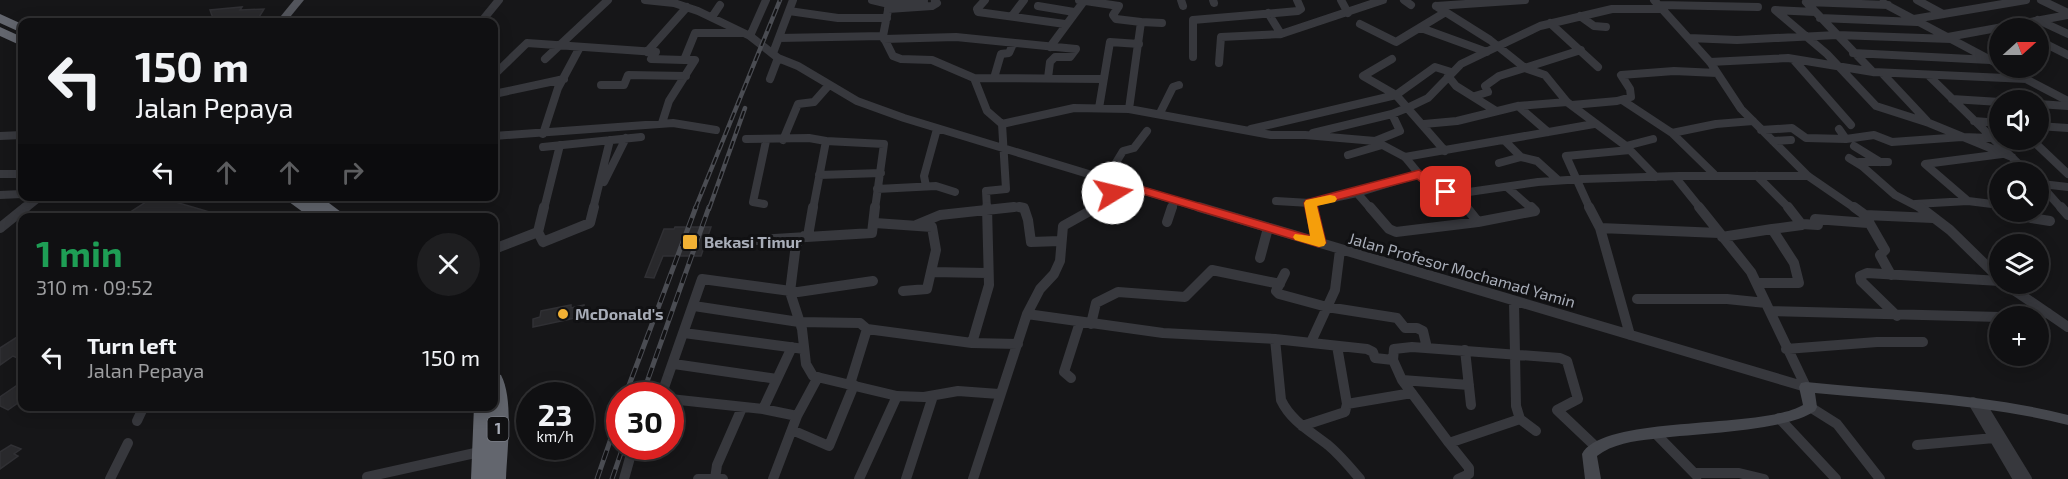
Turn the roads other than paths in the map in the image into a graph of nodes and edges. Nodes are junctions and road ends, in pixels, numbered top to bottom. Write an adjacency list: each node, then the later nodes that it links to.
1 (299, 0): 45 (main road)
2 (499, 0): 46 (street)
3 (608, 0): 76 (street)
4 (645, 0): 25 (street, Jalan Profesor Mochamad Yamin)
5 (766, 0): 65 (street)
6 (793, 0): 33 (street)
7 (872, 0): 26 (street)
8 (985, 0): 41 (street)
9 (1024, 0): 41 (street)
10 (1297, 0): 36 (street)
11 (1341, 0): 37 (street)
12 (1385, 0): 37 (street)
13 (1404, 0): 28 (street)
14 (1525, 0): 23 (street)
15 (1878, 0): 30 (street)
16 (1917, 0): 39 (street)
17 (2026, 0): 39 (street)
18 (2041, 0): 40 (street)
19 (1082, 1): 20 (street); 34 (street)
20 (1094, 1): 24 (street)
21 (1803, 1): 22 (street); 35 (street)
22 (1840, 1): 30 (street)
23 (1453, 2): 38 (street)
24 (1121, 3): 51 (street)
25 (685, 4): 43 (street, Jalan Profesor Mochamad Yamin); 82 (street)
26 (889, 4): 26 (street); 47 (street)
27 (720, 5): 43 (street)
28 (1411, 5)
29 (1659, 5): 32 (street); 42 (street); 71 (street)
30 (1887, 5): 50 (street)
31 (1038, 6): 34 (street)
32 (1758, 7)
33 (789, 11): 47 (street); 68 (street)
34 (1074, 12): 53 (street)
35 (1815, 12): 48 (street); 67 (street)
36 (1268, 13): 63 (street); 87 (street)
37 (1348, 13): 63 (street)
38 (1443, 13): 59 (street); 61 (street)
39 (1943, 14): 50 (street)
40 (2068, 14): 49 (street)
41 (1012, 16): 53 (street)
42 (1580, 16): 52 (street); 58 (street)
43 (712, 17): 65 (street, Jalan Profesor Mochamad Yamin)
44 (0, 18): 57 (highway)
45 (284, 18)
46 (484, 18)
47 (887, 18): 69 (street)
48 (1821, 18): 50 (street); 66 (street)
49 (2048, 18)
50 (1917, 20): 70 (street)
51 (1142, 22): 54 (street); 74 (street)
52 (1550, 23): 80 (street); 81 (street)
53 (1065, 24): 79 (street)
54 (1162, 24)
55 (1360, 24): 59 (street)
56 (2049, 25): 64 (street)
57 (18, 27)
58 (1606, 27)
59 (1421, 28): 75 (street)
60 (0, 31): 72 (highway)
61 (1474, 31): 75 (street); 80 (street)
62 (1989, 31): 70 (street)
63 (1281, 34): 97 (street)
64 (2068, 34)
65 (748, 35): 86 (street, Jalan Profesor Mochamad Yamin); 92 (street)
66 (1837, 35): 67 (street); 70 (street); 84 (street)
67 (1804, 37): 71 (street); 100 (street)
68 (779, 38): 69 (street); 86 (street)
69 (884, 38): 73 (street); 108 (street)
70 (1950, 38): 91 (street)
71 (1689, 39): 95 (street)
72 (18, 40)
73 (1013, 44): 79 (street); 109 (street)
74 (1139, 44): 112 (street); 130 (street)
75 (1459, 44): 83 (street)
76 (559, 45): 78 (street); 88 (street); 94 (street)
77 (2049, 46): 85 (street)
78 (580, 47): 82 (street); 111 (street)
79 (1050, 47): 110 (street)
80 (1499, 47): 83 (street); 99 (street)
81 (1581, 50): 98 (street); 99 (street)
82 (647, 52): 92 (street)
83 (1487, 52): 105 (street)
84 (1853, 53): 93 (street); 102 (street)
85 (2068, 55)
86 (776, 56): 114 (street); 116 (street, Jalan Profesor Mochamad Yamin)
87 (1193, 57)
88 (545, 59)
89 (1392, 59): 119 (street)
90 (1793, 59): 95 (street); 100 (street); 142 (street)
91 (1989, 59)
92 (684, 60): 107 (street)
93 (1989, 60)
94 (507, 62): 96 (street); 101 (street)
95 (1710, 62): 103 (street)
96 (498, 63)
97 (1219, 63)
98 (1598, 67)
99 (1525, 68): 120 (street); 126 (street)
100 (1839, 68): 102 (street); 138 (street)
101 (498, 71)
102 (1873, 72): 104 (street)
103 (1717, 73): 122 (street); 134 (street)
104 (1882, 73): 106 (street); 138 (street)
105 (1449, 74): 119 (street); 120 (street); 129 (street)
106 (1928, 75): 113 (street); 121 (street)
107 (686, 76): 115 (street); 137 (street)
108 (974, 78): 109 (street); 139 (street)
109 (994, 78): 110 (street)
110 (1048, 78): 112 (street)
111 (564, 79): 118 (street); 153 (street)
112 (1102, 79): 128 (street)
113 (2026, 79): 124 (street)
114 (770, 80)
115 (601, 85)
116 (829, 85): 145 (street, Jalan Profesor Mochamad Yamin); 167 (street)
117 (1179, 85): 132 (street)
118 (498, 93)
119 (1396, 95): 129 (street); 149 (street)
120 (1475, 96): 131 (street)
121 (1952, 99): 123 (street); 135 (street)
122 (1622, 100): 126 (street); 152 (street)
123 (1989, 101)
124 (2067, 102): 125 (street)
125 (2049, 103)
126 (1570, 104): 127 (street); 141 (street)
127 (1518, 106): 131 (street); 151 (street)
128 (1099, 108): 130 (street); 139 (street)
129 (1407, 108): 133 (street); 140 (street)
130 (1129, 109): 132 (street)
131 (1496, 111): 140 (street)
132 (1160, 112): 149 (street)
133 (1392, 114): 155 (street); 173 (street)
134 (1753, 121): 150 (street); 152 (street)
135 (1974, 121): 136 (street); 158 (street)
136 (1989, 122)
137 (662, 123): 147 (street); 153 (street)
138 (1929, 123): 160 (street)
139 (1002, 124): 178 (street)
140 (1424, 124): 181 (street)
141 (1594, 124): 151 (street); 177 (street)
142 (1851, 125)
143 (2049, 127): 144 (street)
144 (2068, 128)
145 (938, 129): 178 (street, Jalan Profesor Mochamad Yamin); 205 (street)
146 (1839, 129): 165 (street)
147 (716, 130)
148 (1147, 130): 200 (street)
149 (1249, 130): 155 (street)
150 (1761, 130): 165 (street); 172 (street)
151 (1548, 132): 168 (street)
152 (1672, 133): 192 (street)
153 (543, 134): 157 (street)
154 (18, 135): 156 (street)
155 (1305, 135): 173 (street)
156 (0, 136)
157 (498, 136)
158 (1989, 136)
159 (641, 137): 161 (street)
160 (1962, 137): 162 (street); 165 (street); 183 (street)
161 (626, 138): 166 (street); 215 (street)
162 (1989, 138)
163 (746, 139): 170 (street)
164 (1653, 139): 177 (street)
165 (1846, 139)
166 (610, 140): 174 (street); 215 (street)
167 (783, 140): 170 (street); 171 (street)
168 (1504, 140): 181 (street); 185 (street)
169 (1791, 140): 172 (street)
170 (766, 141): 222 (street)
171 (826, 141): 188 (street); 194 (street)
172 (1773, 141): 196 (street)
173 (1379, 143): 182 (street); 184 (street)
174 (560, 145): 176 (street); 241 (street)
175 (1854, 146): 223 (street)
176 (543, 147)
177 (1628, 148): 198 (street); 202 (street)
178 (1006, 149): 200 (street, Jalan Profesor Mochamad Yamin); 225 (street)
179 (2002, 150): 183 (street)
180 (2043, 150): 193 (street)
181 (1445, 151): 184 (street)
182 (1348, 155)
183 (2007, 155): 186 (street); 220 (street)
184 (1406, 157): 197 (street)
185 (1521, 158): 187 (street); 201 (street)
186 (2015, 162)
187 (1498, 163)
188 (881, 173): 194 (street); 208 (street)
189 (1460, 173): 197 (street)
190 (0, 174): 191 (street)
191 (18, 174)
192 (1714, 174): 195 (street); 199 (street)
193 (2068, 174)
194 (819, 175): 243 (street)
195 (1757, 176): 196 (street); 235 (street)
196 (1808, 176): 231 (street)
197 (1422, 177): 210 (street); 213 (street)
198 (1656, 177): 199 (street); 202 (street)
199 (1676, 178): 242 (street)
200 (1106, 179): 203 (street, Jalan Profesor Mochamad Yamin)
201 (1558, 180): 202 (street); 206 (street)
202 (1575, 180): 239 (street)
203 (1120, 183): 216 (street, Jalan Profesor Mochamad Yamin); 245 (street)
204 (2049, 184): 207 (street)
205 (926, 186): 208 (street); 209 (street)
206 (1507, 187): 213 (street); 233 (street)
207 (2068, 187)
208 (877, 189): 234 (street)
209 (955, 192)
210 (1357, 193): 221 (street); 233 (street)
211 (2049, 193): 226 (street)
212 (18, 194): 214 (street)
213 (1455, 194): 233 (street)
214 (0, 195)
215 (597, 196): 241 (street)
216 (1175, 200): 232 (street); 238 (street, Jalan Profesor Mochamad Yamin)
217 (35, 201): 227 (street)
218 (314, 201): 228 (highway)
219 (1276, 201): 221 (street)
220 (1968, 201): 223 (street); 224 (street)
221 (1310, 203): 246 (street)
222 (764, 204)
223 (1915, 204): 230 (street)
224 (1989, 204)
225 (988, 210): 236 (street); 245 (street); 252 (street)
226 (2067, 212)
227 (19, 213)
228 (333, 213)
229 (18, 214): 237 (street)
230 (1933, 218): 231 (street); 250 (street)
231 (1867, 219): 235 (street); 254 (street)
232 (1167, 222)
233 (1478, 222)
234 (875, 223): 236 (street); 243 (street)
235 (1802, 224): 240 (street)
236 (916, 225): 251 (street)
237 (0, 228)
238 (1268, 228): 246 (street, Jalan Profesor Mochamad Yamin); 249 (street)
239 (1600, 228): 242 (street); 278 (street)
240 (1772, 229): 242 (street); 258 (street)
241 (538, 232): 247 (street)
242 (1720, 235): 258 (street)
243 (806, 236): 244 (street); 260 (street)
244 (757, 240)
245 (1060, 241): 268 (street)
246 (1319, 243): 248 (street, Jalan Profesor Mochamad Yamin)
247 (498, 247)
248 (1340, 250): 263 (street, Jalan Profesor Mochamad Yamin); 266 (street)
249 (1260, 258)
250 (1989, 269)
251 (931, 272): 252 (street); 259 (street)
252 (987, 273): 282 (street)
253 (1285, 273): 257 (street)
254 (1891, 274): 255 (street); 270 (street)
255 (1989, 279)
256 (873, 281): 260 (street)
257 (1280, 284): 266 (street); 274 (street)
258 (1758, 284): 267 (street)
259 (903, 291)
260 (790, 292): 264 (street); 272 (street)
261 (2020, 294): 265 (street)
262 (1637, 298): 267 (street)
263 (1514, 302): 278 (street, Jalan Profesor Mochamad Yamin); 290 (street)
264 (694, 306): 272 (street); 277 (street)
265 (2038, 306)
266 (1328, 307): 280 (street); 286 (street)
267 (1768, 307): 270 (street); 288 (street)
268 (1027, 314): 273 (street); 283 (street)
269 (2049, 314): 275 (street)
270 (1897, 316): 271 (street)
271 (1989, 317)
272 (799, 322): 276 (street); 287 (street)
273 (1080, 322): 274 (street); 294 (street)
274 (1091, 324): 279 (street)
275 (2068, 327)
276 (867, 329): 282 (street); 298 (street)
277 (684, 333): 285 (street); 292 (street)
278 (1630, 335): 300 (street, Jalan Profesor Mochamad Yamin)
279 (1275, 339): 280 (street); 320 (street)
280 (1311, 342): 284 (street)
281 (1923, 342): 288 (street)
282 (972, 343): 283 (street)
283 (1018, 344): 302 (street)
284 (1337, 346): 291 (street); 307 (street)
285 (792, 347): 287 (street); 295 (street)
286 (1427, 348): 289 (street); 291 (street)
287 (804, 349): 293 (street)
288 (1786, 349): 300 (street)
289 (1465, 350): 290 (street); 299 (street)
290 (1513, 355): 317 (street); 328 (street)
291 (1393, 360): 296 (street)
292 (674, 364): 295 (street); 297 (street)
293 (818, 377): 298 (street); 315 (street)
294 (1071, 378)
295 (777, 379): 311 (street)
296 (1402, 380): 299 (street); 301 (street)
297 (667, 382)
298 (852, 384): 303 (street); 321 (street)
299 (1469, 385): 308 (street)
300 (1806, 387): 306 (street); 309 (street)
301 (1412, 393): 307 (street); 326 (street)
302 (999, 394): 304 (street); 342 (street)
303 (897, 396): 304 (street); 340 (street)
304 (933, 396): 341 (street)
305 (684, 401): 310 (street)
306 (1976, 402): 318 (street); 324 (street); 350 (street)
307 (1347, 404): 320 (street)
308 (1471, 405)
309 (1810, 406): 316 (street); 348 (street)
310 (742, 408): 311 (street); 333 (street)
311 (763, 409): 315 (street)
312 (142, 411): 319 (street)
313 (484, 411): 329 (highway, 1)
314 (498, 411): 336 (highway, 1)
315 (797, 416): 321 (street)
316 (1779, 418): 323 (street); 347 (street)
317 (1520, 419): 322 (street); 326 (street)
318 (2068, 420)
319 (137, 422)
320 (1302, 426): 343 (street)
321 (792, 430): 339 (street)
322 (1536, 431)
323 (1655, 433): 328 (street); 331 (street)
324 (1994, 438): 327 (street); 349 (street)
325 (128, 443): 334 (street)
326 (1449, 443): 344 (street)
327 (1917, 445)
328 (1596, 447): 345 (street)
329 (484, 451): 332 (street); 335 (highway, 1)
330 (629, 460): 337 (street)
331 (1697, 476): 346 (street)
332 (367, 477)
333 (718, 478): 338 (street)
334 (110, 479)
335 (481, 479)
336 (496, 479)
337 (624, 479)
338 (698, 479)
339 (772, 479)
340 (859, 479)
341 (906, 479)
342 (973, 479)
343 (1360, 479)
344 (1458, 479)
345 (1593, 479)
346 (1764, 479)
347 (1836, 479)
348 (1880, 479)
349 (2018, 479)
350 (2027, 479)

